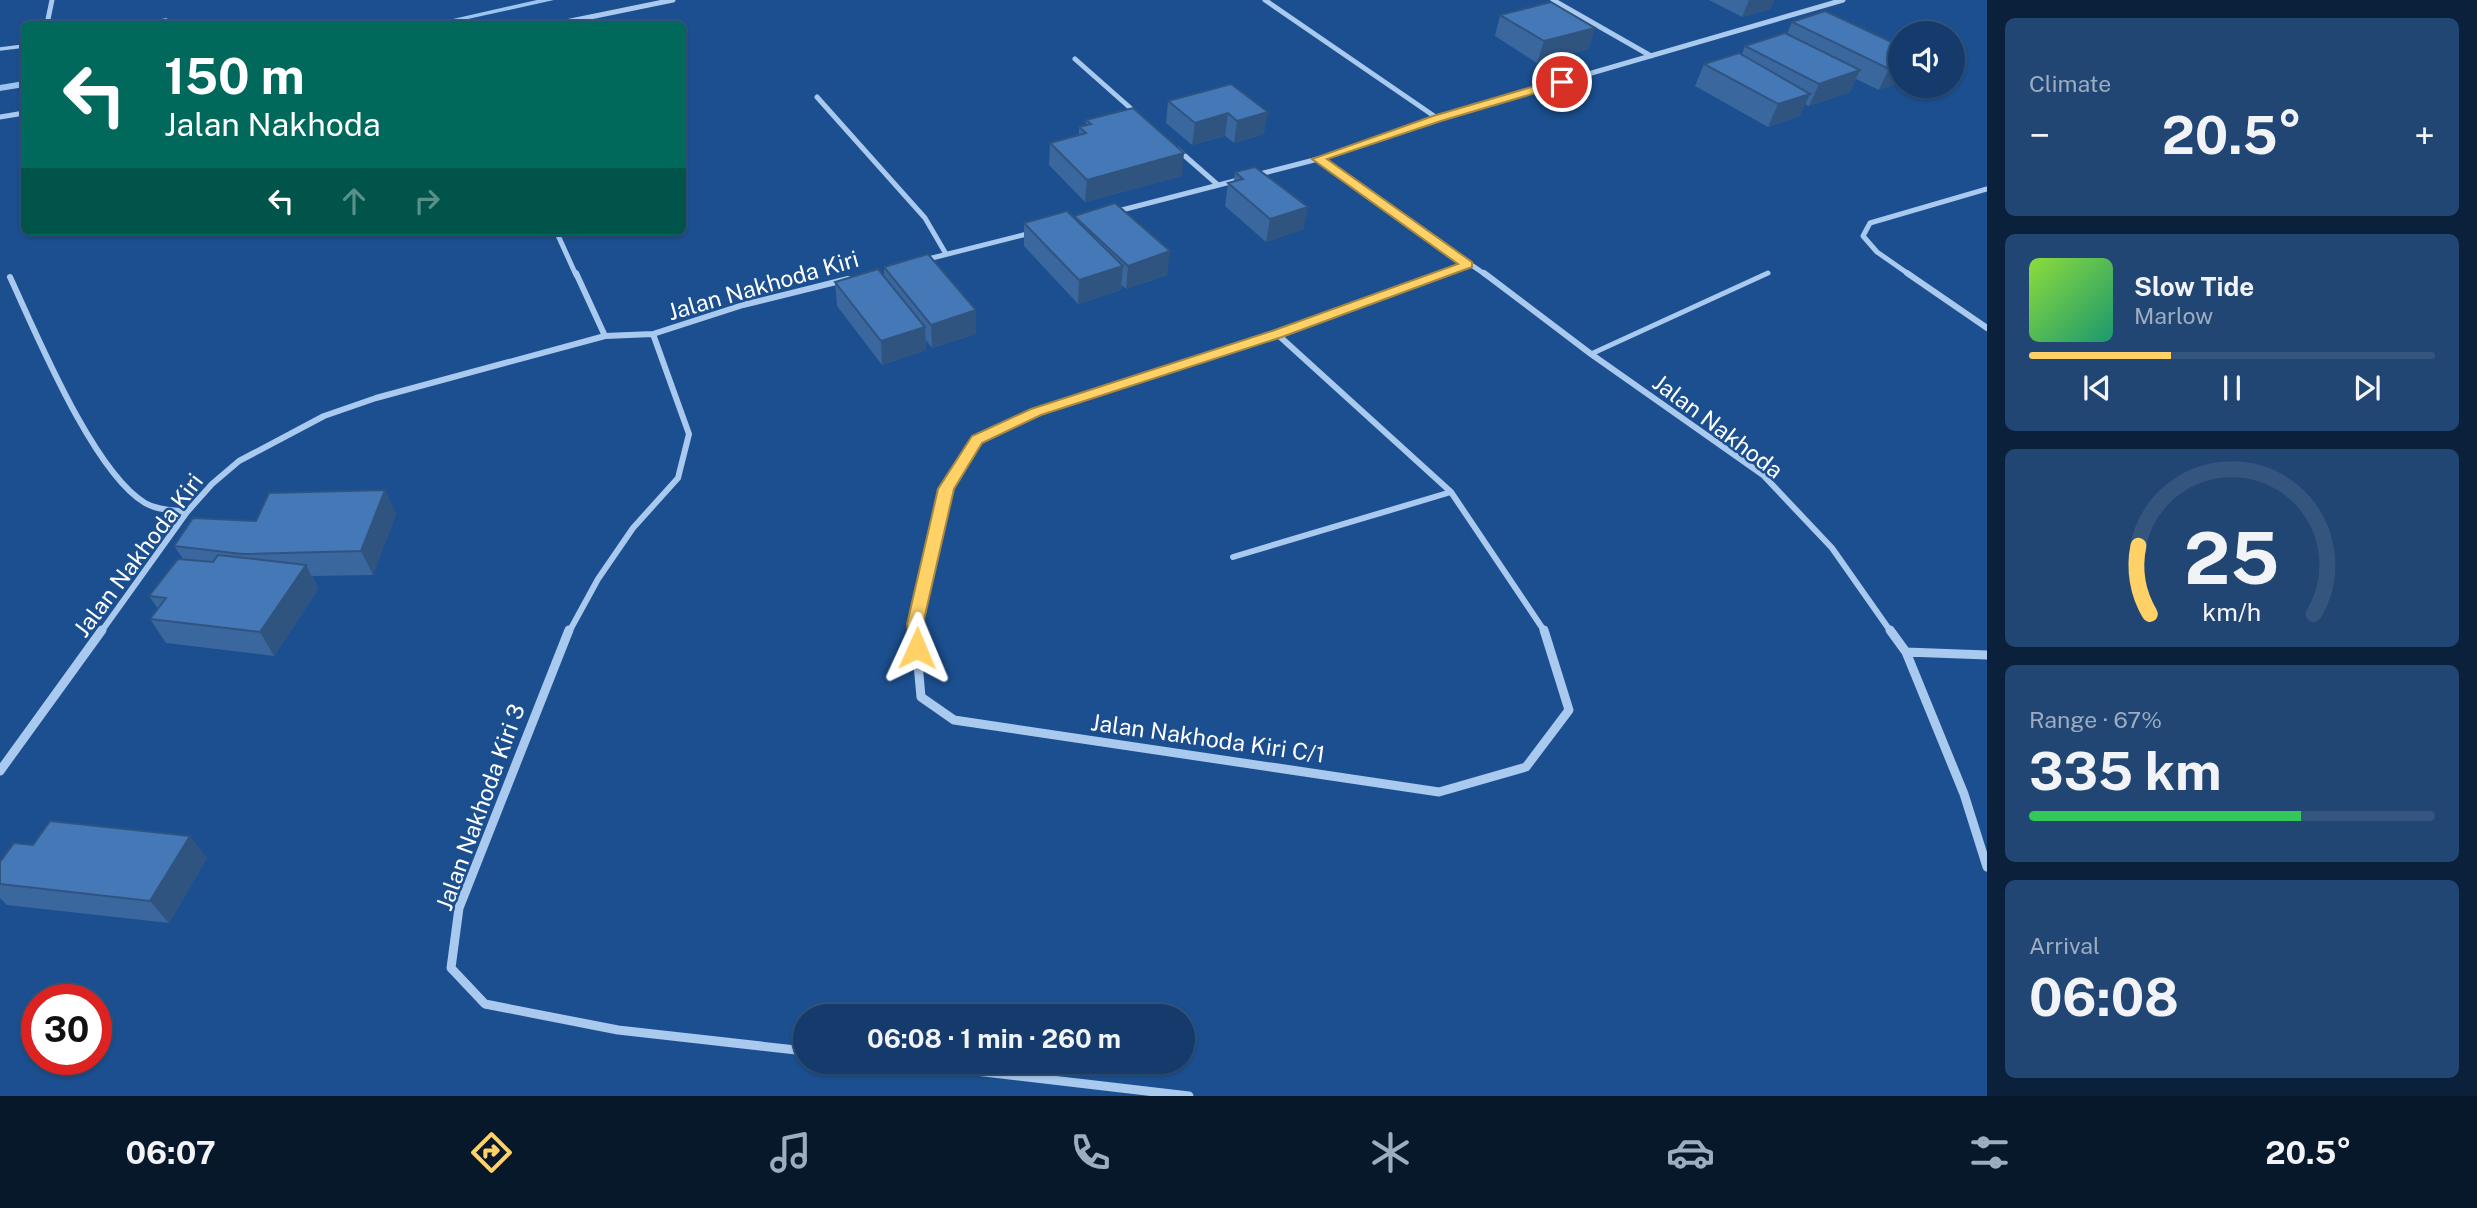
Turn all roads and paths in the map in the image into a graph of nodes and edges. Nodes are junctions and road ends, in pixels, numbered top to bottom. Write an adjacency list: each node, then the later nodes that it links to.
1 (52, 0): 7 (street)
2 (673, 0): 9 (street)
3 (1265, 0): 17 (street)
4 (1553, 0): 12 (street)
5 (1843, 0): 12 (street)
6 (166, 20): 8 (lane)
7 (48, 21)
8 (160, 21)
9 (571, 21)
10 (21, 46): 11 (lane)
11 (0, 49)
12 (1651, 56): 17 (street)
13 (1075, 59): 18 (street)
14 (817, 97): 26 (street)
15 (21, 114): 16 (street)
16 (0, 117)
17 (1437, 118): 20 (street)
18 (1147, 122)
19 (1167, 140): 21 (street)
20 (1318, 159): 21 (street); 28 (street, Jalan Nakhoda)
21 (1219, 185): 23 (street)
22 (1987, 188): 32 (street)
23 (1102, 215)
24 (1037, 231): 26 (street)
25 (558, 235): 35 (street)
26 (946, 254): 27 (street)
27 (919, 261)
28 (1468, 265): 34 (street, Jalan Nakhoda Kiri C/1); 36 (street, Jalan Nakhoda)
29 (1768, 273): 36 (lane)
30 (10, 277): 38 (street)
31 (851, 278): 33 (street, Jalan Nakhoda Kiri)
32 (1987, 328)
33 (653, 334): 35 (street, Jalan Nakhoda Kiri); 44 (street, Jalan Nakhoda Kiri 3)
34 (1277, 334): 37 (street, Jalan Nakhoda Kiri C/1); 37 (street, Jalan Nakhoda Kiri C/1)
35 (605, 336): 38 (street, Jalan Nakhoda Kiri)
36 (1591, 354): 40 (street, Jalan Nakhoda)
37 (1451, 492): 39 (street)
38 (187, 512): 42 (street, Jalan Nakhoda Kiri)
39 (1233, 557)
40 (1906, 652): 41 (street); 43 (street, Jalan Nakhoda)
41 (1987, 655)
42 (0, 771)
43 (1987, 867)
44 (793, 1050)
45 (1001, 1074): 46 (street)
46 (1189, 1096)

